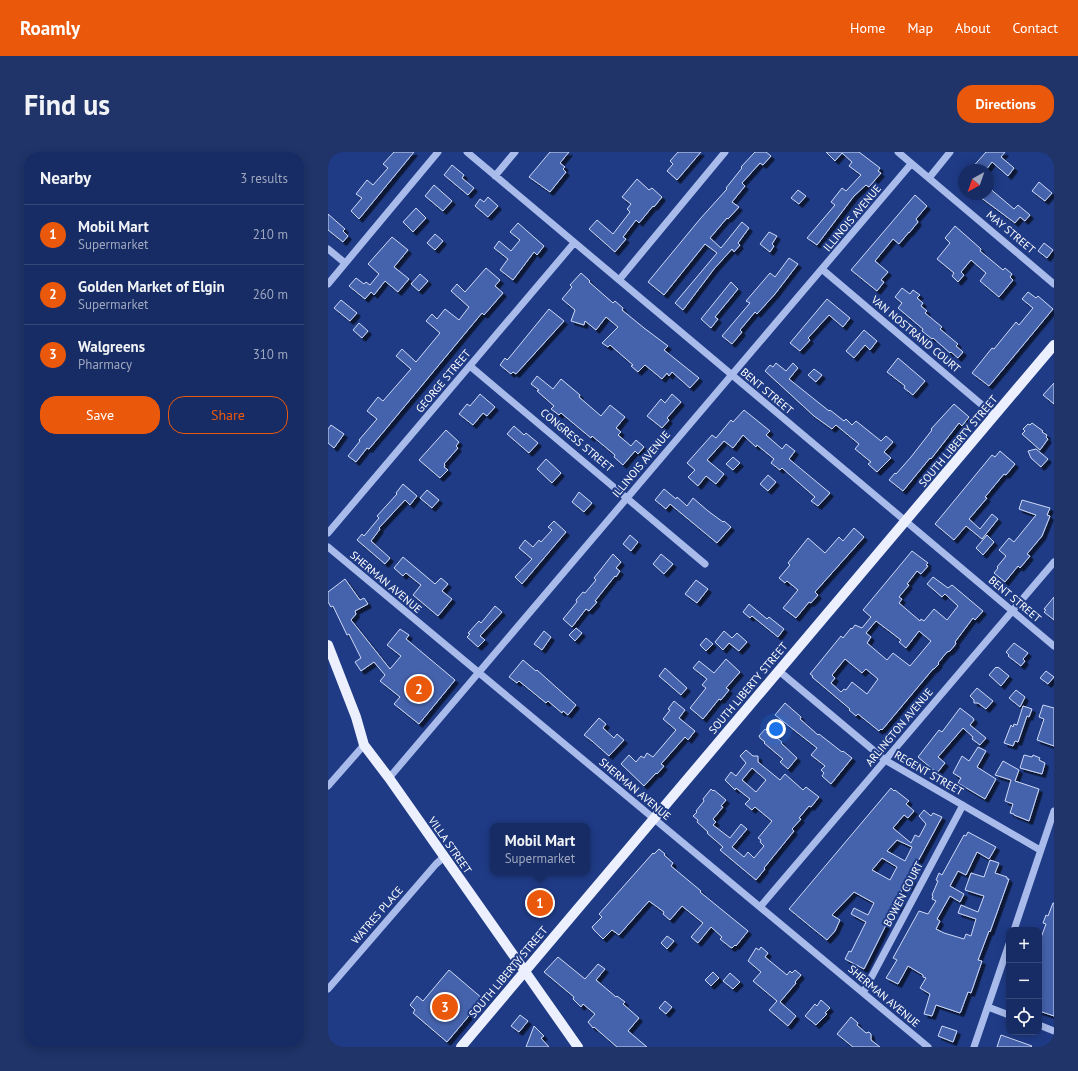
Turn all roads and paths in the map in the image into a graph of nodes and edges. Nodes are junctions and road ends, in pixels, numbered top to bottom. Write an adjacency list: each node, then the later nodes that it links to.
1 (438, 152): 12 (street)
2 (466, 152): 8 (street, BENT STREET)
3 (515, 152): 8 (street)
4 (725, 152): 14 (street)
5 (898, 152): 7 (street, MAY STREET)
6 (950, 152): 9 (street)
7 (911, 164): 9 (street, MAY STREET); 13 (street, ILLINOIS AVENUE)
8 (495, 176): 10 (street, BENT STREET)
9 (929, 178): 16 (street, MAY STREET)
10 (574, 243): 14 (street, BENT STREET); 18 (street, GEORGE STREET)
11 (328, 249): 12 (street)
12 (345, 263): 15 (street)
13 (822, 270): 19 (street, ILLINOIS AVENUE); 20 (street, VAN NOSTRAND COURT)
14 (619, 280): 19 (street, BENT STREET)
15 (328, 284)
16 (1054, 284)
17 (1054, 345): 20 (main road, SOUTH LIBERTY STREET)
18 (470, 366): 21 (street, CONGRESS STREET); 23 (street, GEORGE STREET)
19 (732, 375): 21 (street, ILLINOIS AVENUE); 22 (street, BENT STREET)
20 (995, 416): 22 (main road, SOUTH LIBERTY STREET)
21 (627, 497): 26 (street, CONGRESS STREET); 31 (street, ILLINOIS AVENUE)
22 (906, 521): 27 (street, BENT STREET); 30 (main road, SOUTH LIBERTY STREET)
23 (328, 533)
24 (328, 548): 31 (street, SHERMAN AVENUE)
25 (1054, 562): 27 (street, ARLINGTON AVENUE)
26 (706, 564)
27 (1012, 611): 29 (street, BENT STREET); 33 (street, ARLINGTON AVENUE)
28 (328, 644): 32 (main road, VILLA STREET)
29 (1054, 646)
30 (779, 671): 33 (street, REGENT STREET); 38 (main road, SOUTH LIBERTY STREET)
31 (478, 674): 34 (street, ILLINOIS AVENUE); 38 (street, SHERMAN AVENUE)
32 (364, 745): 34 (main road, VILLA STREET); 35 (street)
33 (885, 760): 36 (street, REGENT STREET); 41 (street, ARLINGTON AVENUE)
34 (389, 778): 40 (main road, VILLA STREET)
35 (328, 786)
36 (964, 805): 39 (street, REGENT STREET); 46 (street, BOWEN COURT)
37 (1054, 811): 39 (street)
38 (654, 819): 41 (street, SHERMAN AVENUE); 44 (main road, SOUTH LIBERTY STREET)
39 (1040, 850): 42 (street)
40 (444, 857): 44 (main road, VILLA STREET); 45 (street, WATRES PLACE)
41 (760, 908): 46 (street, SHERMAN AVENUE)
42 (1015, 927)
43 (1006, 953): 47 (street)
44 (524, 972): 51 (main road, SOUTH LIBERTY STREET); 52 (main road, VILLA STREET)
45 (328, 989)
46 (863, 993): 53 (street, SHERMAN AVENUE)
47 (988, 1008): 48 (street); 54 (street)
48 (1006, 1014)
49 (1042, 1027): 50 (street)
50 (1054, 1031)
51 (460, 1047)
52 (578, 1047)
53 (928, 1047)
54 (974, 1047)

